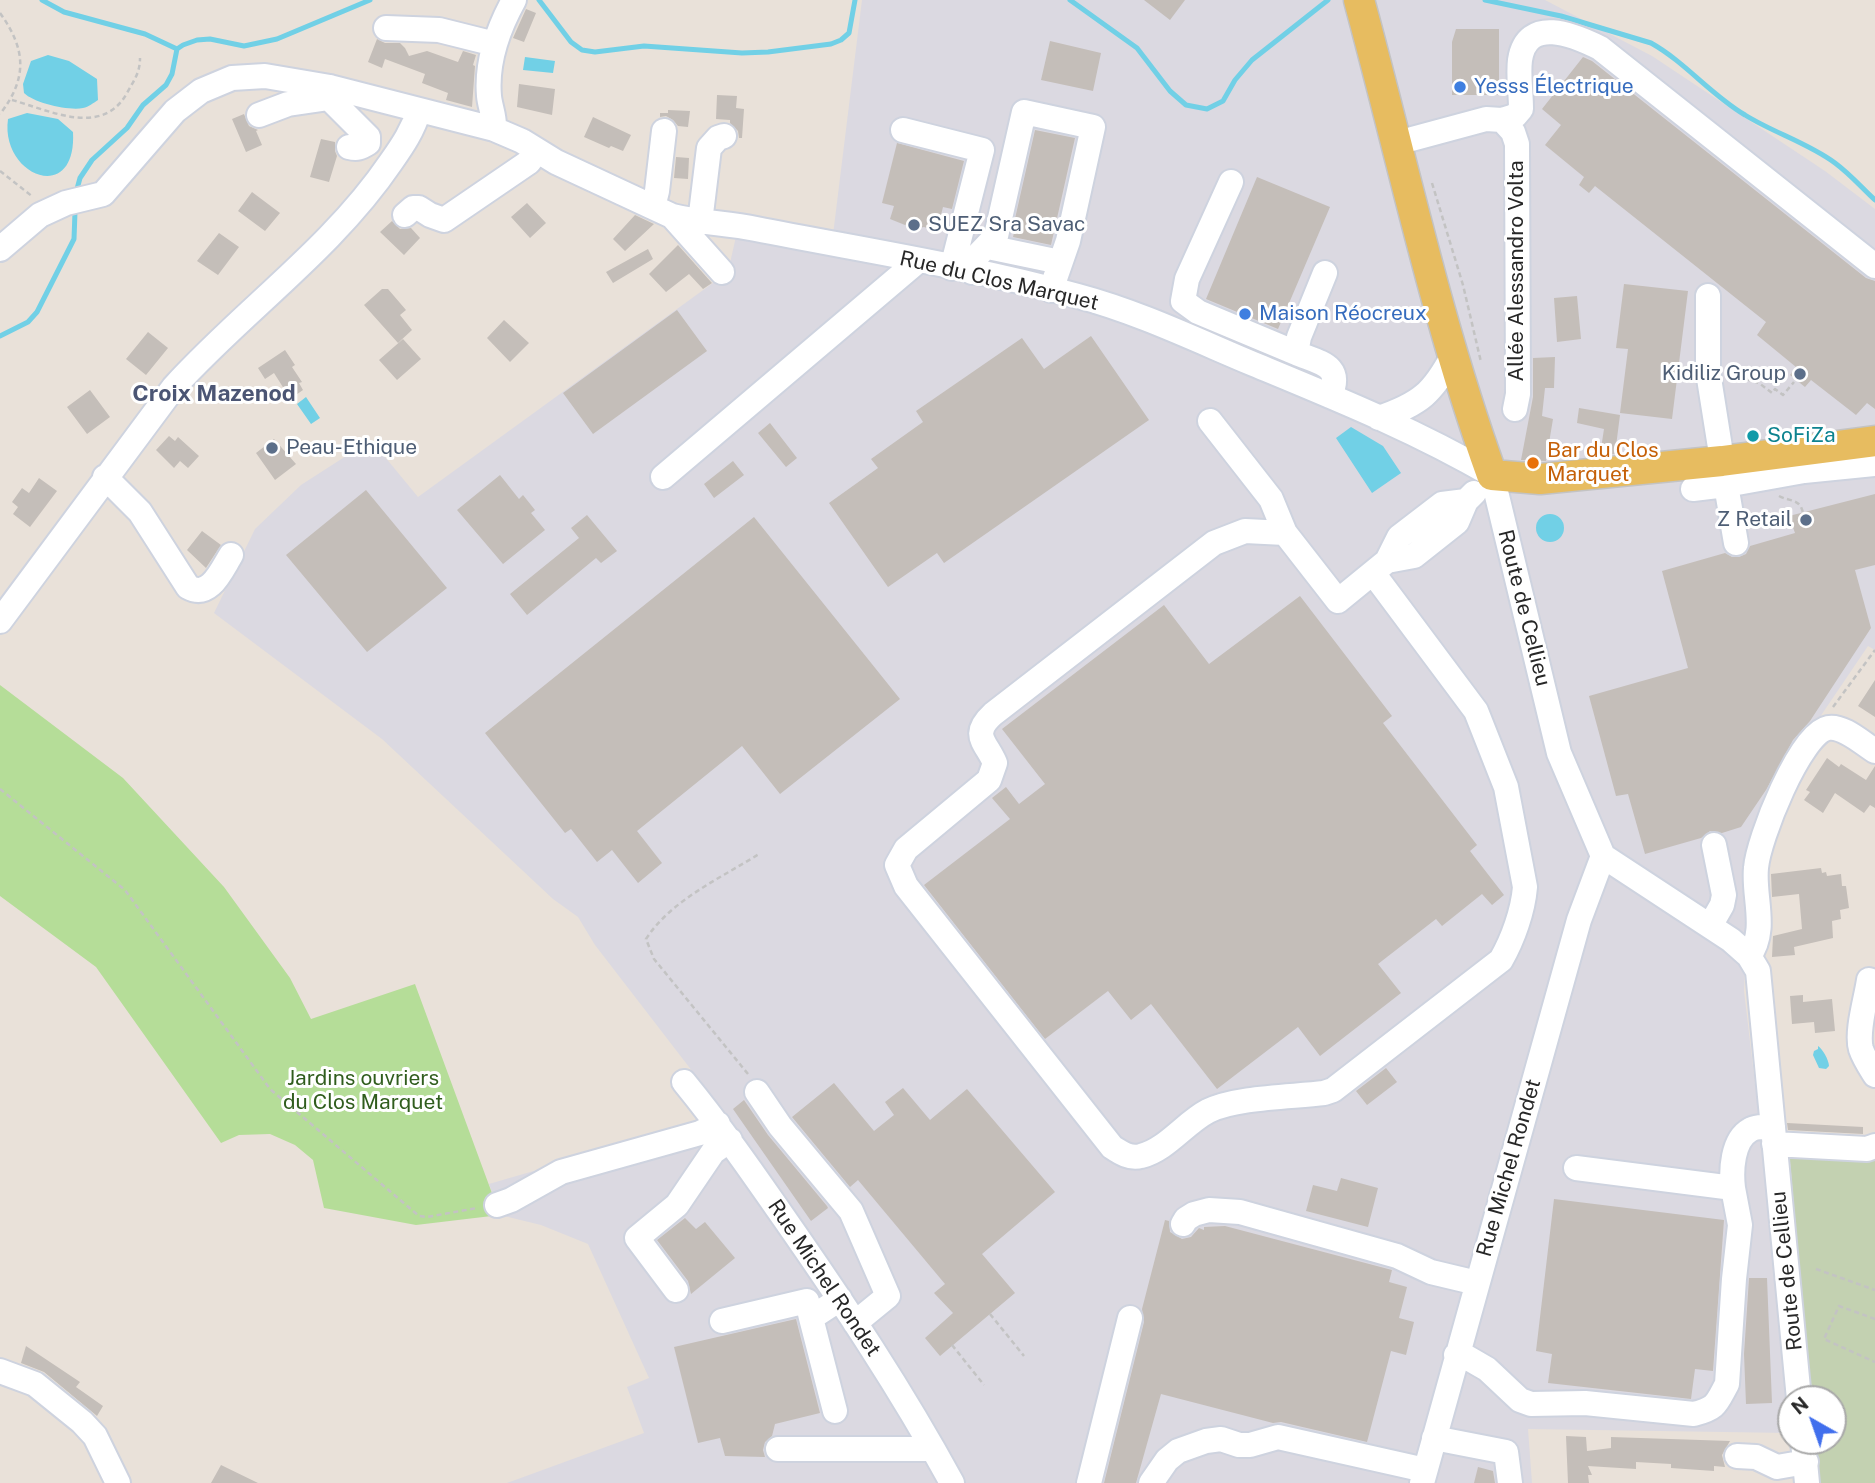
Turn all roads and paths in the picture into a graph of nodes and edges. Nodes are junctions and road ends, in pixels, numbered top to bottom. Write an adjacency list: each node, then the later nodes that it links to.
1 (514, 0): 5 (street)
2 (1359, 0): 17 (main road, Route de Cellieu)
3 (0, 13): 8 (path)
4 (386, 28): 5 (street)
5 (495, 44): 13 (street)
6 (140, 58): 8 (path)
7 (329, 93): 9 (street, Rue du Clos Marquet); 11 (street); 18 (street); 28 (street, Rue du Clos Marquet)
8 (12, 100): 10 (path)
9 (419, 110): 13 (street, Rue du Clos Marquet); 50 (street)
10 (0, 114)
11 (259, 115)
12 (1502, 120): 17 (street); 31 (street); 43 (street, Allée Alessandro Volta)
13 (494, 129): 19 (street, Rue du Clos Marquet)
14 (903, 130): 32 (street)
15 (664, 131): 24 (street)
16 (724, 136): 26 (street)
17 (1397, 143): 38 (main road, Route de Cellieu)
18 (349, 147)
19 (537, 151): 24 (street, Rue du Clos Marquet); 25 (street)
20 (0, 171): 23 (path)
21 (1430, 178): 39 (path)
22 (1231, 182): 37 (street)
23 (40, 202)
24 (663, 211): 26 (street, Rue du Clos Marquet); 33 (street)
25 (405, 215)
26 (700, 222): 29 (street, Rue du Clos Marquet)
27 (988, 247): 30 (street); 30 (street); 32 (street)
28 (0, 249)
29 (919, 260): 32 (street, Rue du Clos Marquet); 51 (street)
30 (1060, 262): 35 (street)
31 (1875, 266)
32 (962, 270): 35 (street, Rue du Clos Marquet)
33 (722, 272)
34 (1325, 273): 37 (street)
35 (1051, 290): 42 (street, Rue du Clos Marquet)
36 (1707, 296): 40 (street)
37 (1296, 353): 42 (street)
38 (1453, 355): 44 (street); 49 (main road, Route de Cellieu)
39 (1482, 370)
40 (1709, 372): 41 (path); 48 (street)
41 (1794, 382)
42 (1330, 396): 44 (street, Rue du Clos Marquet)
43 (1515, 409)
44 (1379, 418): 49 (street, Rue du Clos Marquet)
45 (1210, 421): 55 (street)
46 (1875, 441): 48 (main road)
47 (1875, 464): 48 (street)
48 (1724, 473): 49 (main road); 52 (street); 56 (street)
49 (1492, 475): 58 (street); 66 (street, Route de Cellieu)
50 (105, 477): 57 (street); 59 (street)
51 (663, 477)
52 (1693, 489)
53 (1783, 498): 54 (path)
54 (1803, 513)
55 (1285, 533): 58 (street); 58 (street)
56 (1736, 543)
57 (231, 555)
58 (1380, 567)
59 (0, 621)
60 (1875, 650): 61 (path)
61 (1831, 727): 62 (street); 68 (street)
62 (1875, 751)
63 (0, 789): 78 (path)
64 (1714, 845): 67 (street)
65 (759, 854): 72 (path)
66 (1603, 856): 67 (street); 81 (street, Rue Michel Rondet)
67 (1710, 926): 68 (street)
68 (1749, 956): 74 (street, Route de Cellieu)
69 (1868, 980): 70 (street)
70 (1875, 1075)
71 (684, 1082): 73 (street, Rue Michel Rondet)
72 (757, 1093): 90 (street)
73 (724, 1132): 78 (street); 82 (street); 84 (street, Rue Michel Rondet)
74 (1773, 1135): 75 (street); 77 (street); 97 (street, Route de Cellieu)
75 (1875, 1146)
76 (1576, 1168): 77 (street)
77 (1733, 1188): 93 (street)
78 (497, 1205)
79 (1183, 1224): 81 (street)
80 (1816, 1269): 83 (path)
81 (1477, 1283): 93 (street, Rue Michel Rondet)
82 (676, 1290)
83 (1875, 1290)
84 (840, 1299): 86 (street); 90 (street, Rue Michel Rondet)
85 (990, 1314): 92 (path)
86 (811, 1318): 89 (street); 98 (street)
87 (1130, 1318): 107 (street)
88 (1875, 1319): 94 (path)
89 (722, 1321)
90 (855, 1323): 101 (street, Rue Michel Rondet)
91 (952, 1345): 96 (path)
92 (1024, 1356)
93 (1457, 1356): 99 (street, Rue Michel Rondet)
94 (1875, 1362)
95 (0, 1371): 106 (street)
96 (984, 1385)
97 (1798, 1385)
98 (835, 1411)
99 (1434, 1438): 104 (street, Rue Michel Rondet); 109 (street)
100 (778, 1449): 101 (street)
101 (933, 1449): 105 (street, Rue Michel Rondet)
102 (1737, 1456): 103 (street)
103 (1805, 1462)
104 (1424, 1476): 108 (street)
105 (957, 1478)
106 (118, 1483)
107 (1089, 1483)
108 (1151, 1483)
109 (1510, 1483)

